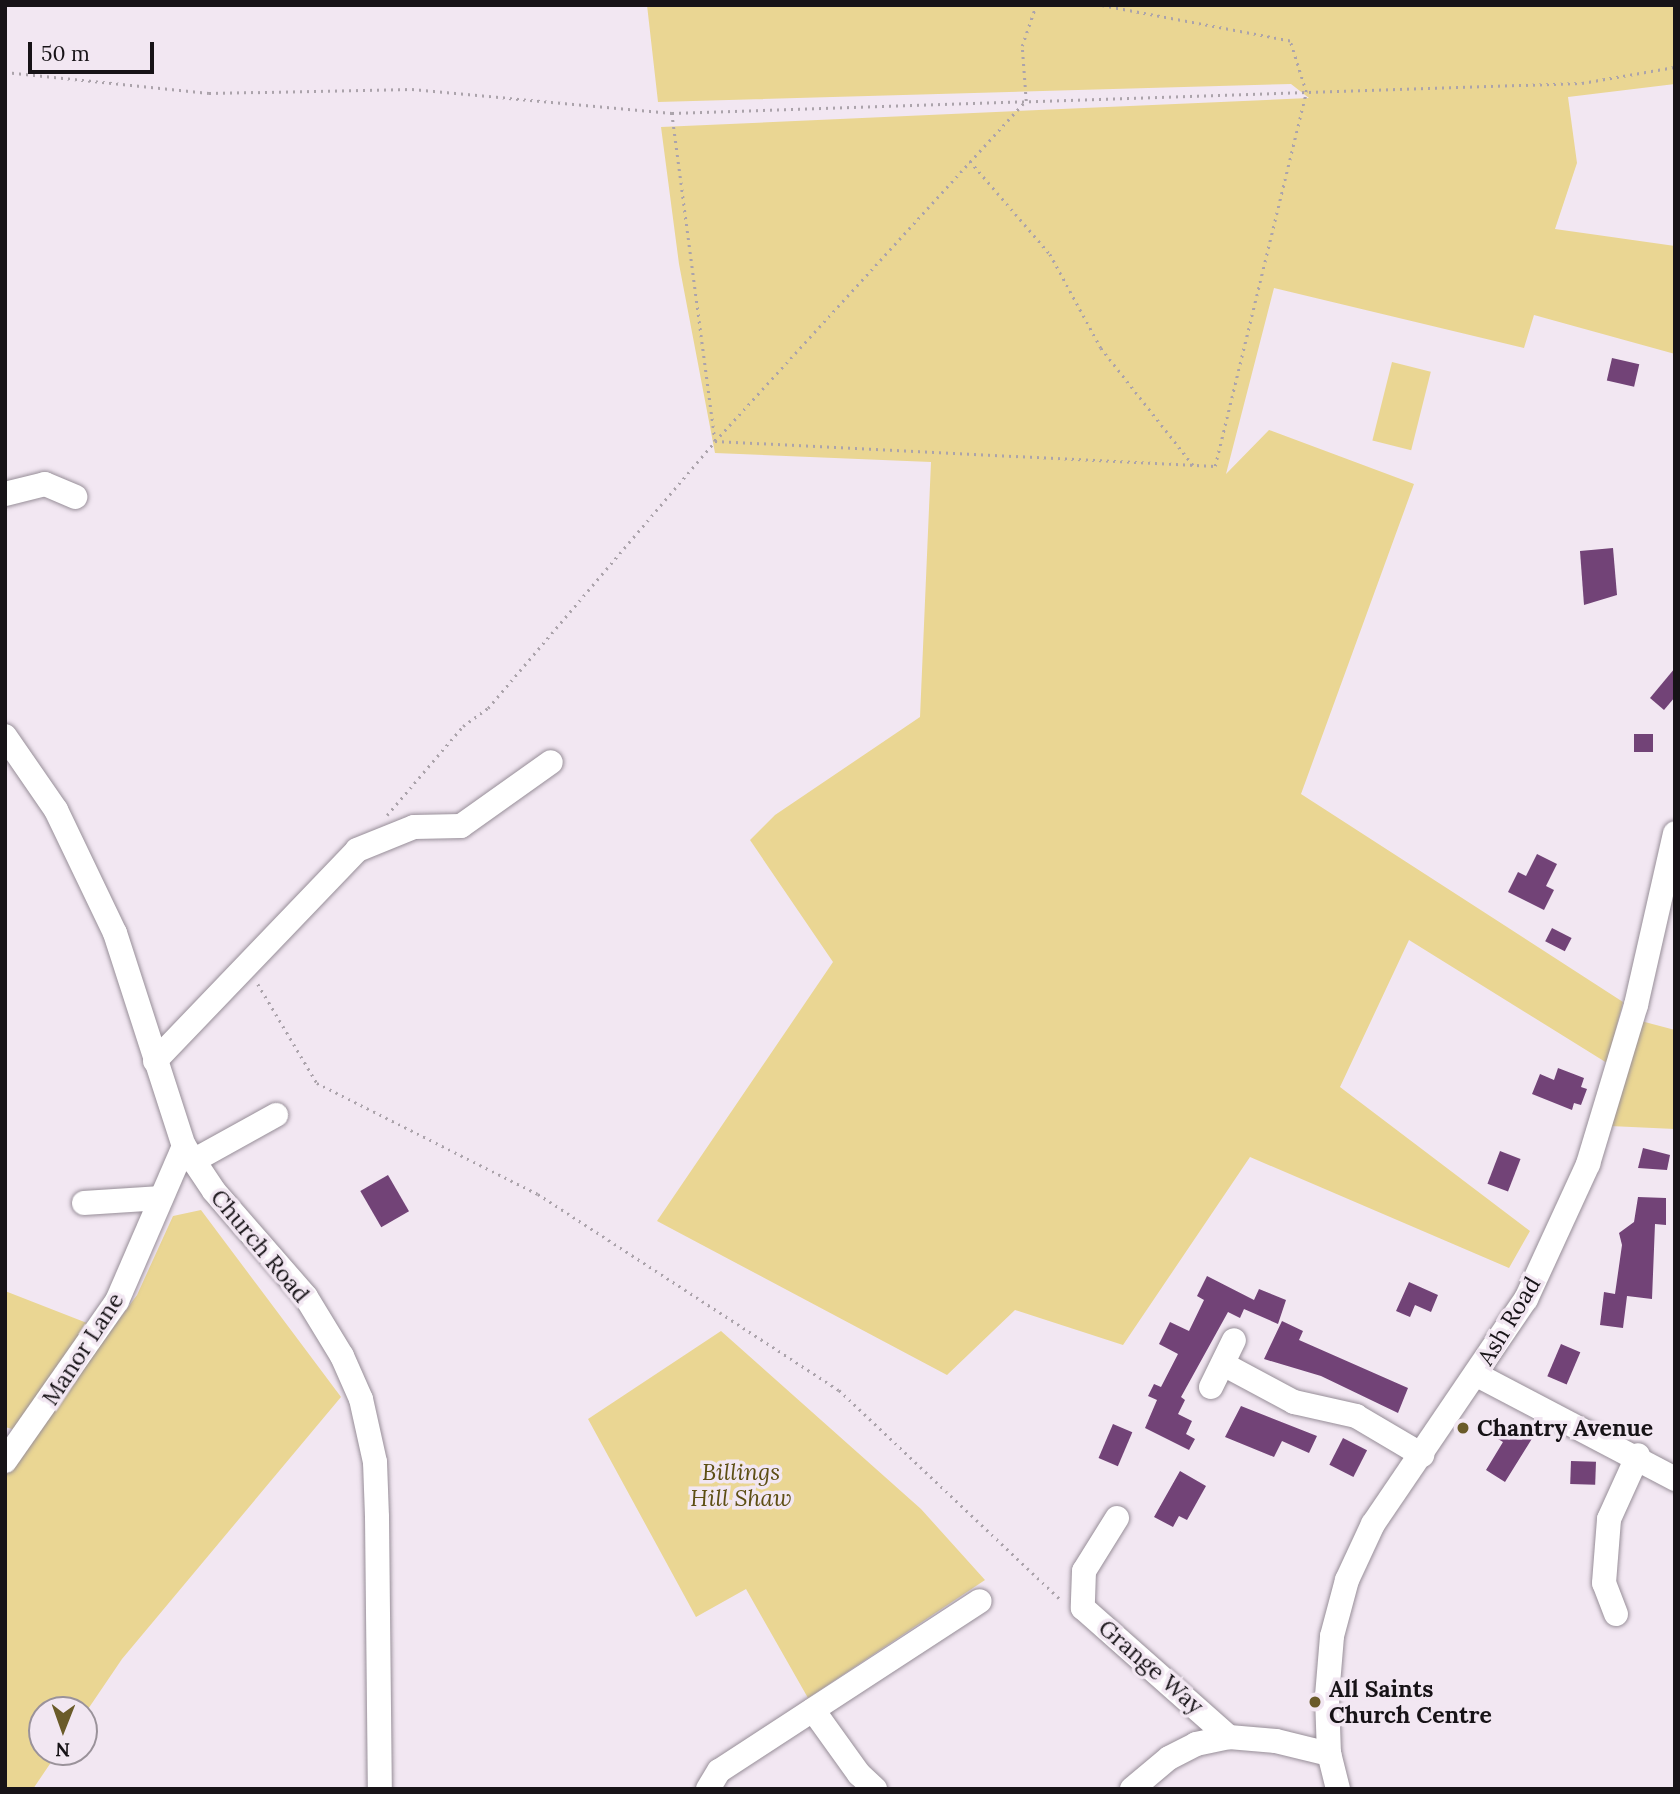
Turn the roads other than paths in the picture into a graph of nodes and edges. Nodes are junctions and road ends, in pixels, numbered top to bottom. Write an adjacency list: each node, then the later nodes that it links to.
1 (5, 494): 2 (street)
2 (75, 497)
3 (5, 736): 6 (street, Church Road)
4 (551, 762): 6 (street)
5 (1675, 833): 14 (street, Ash Road)
6 (155, 1061): 8 (street, Church Road)
7 (276, 1115): 8 (street)
8 (188, 1154): 9 (street, Church Road); 10 (street, Manor Lane)
9 (214, 1191): 10 (street); 26 (street, Church Road)
10 (163, 1195): 11 (street); 18 (street, Manor Lane)
11 (84, 1203)
12 (1234, 1340): 13 (street)
13 (1223, 1364): 15 (street); 16 (street)
14 (1477, 1375): 16 (street, Ash Road); 17 (street)
15 (1212, 1387)
16 (1422, 1455): 25 (street, Ash Road)
17 (1638, 1455): 19 (street); 22 (street)
18 (5, 1461)
19 (1675, 1479)
20 (1117, 1518): 24 (street, Grange Way)
21 (980, 1601): 23 (street)
22 (1616, 1614)
23 (813, 1710): 27 (street); 28 (street)
24 (1229, 1737): 25 (street); 29 (street)
25 (1329, 1754): 30 (street, Ash Road)
26 (380, 1789)
27 (708, 1789)
28 (874, 1789)
29 (1132, 1789)
30 (1338, 1789)

